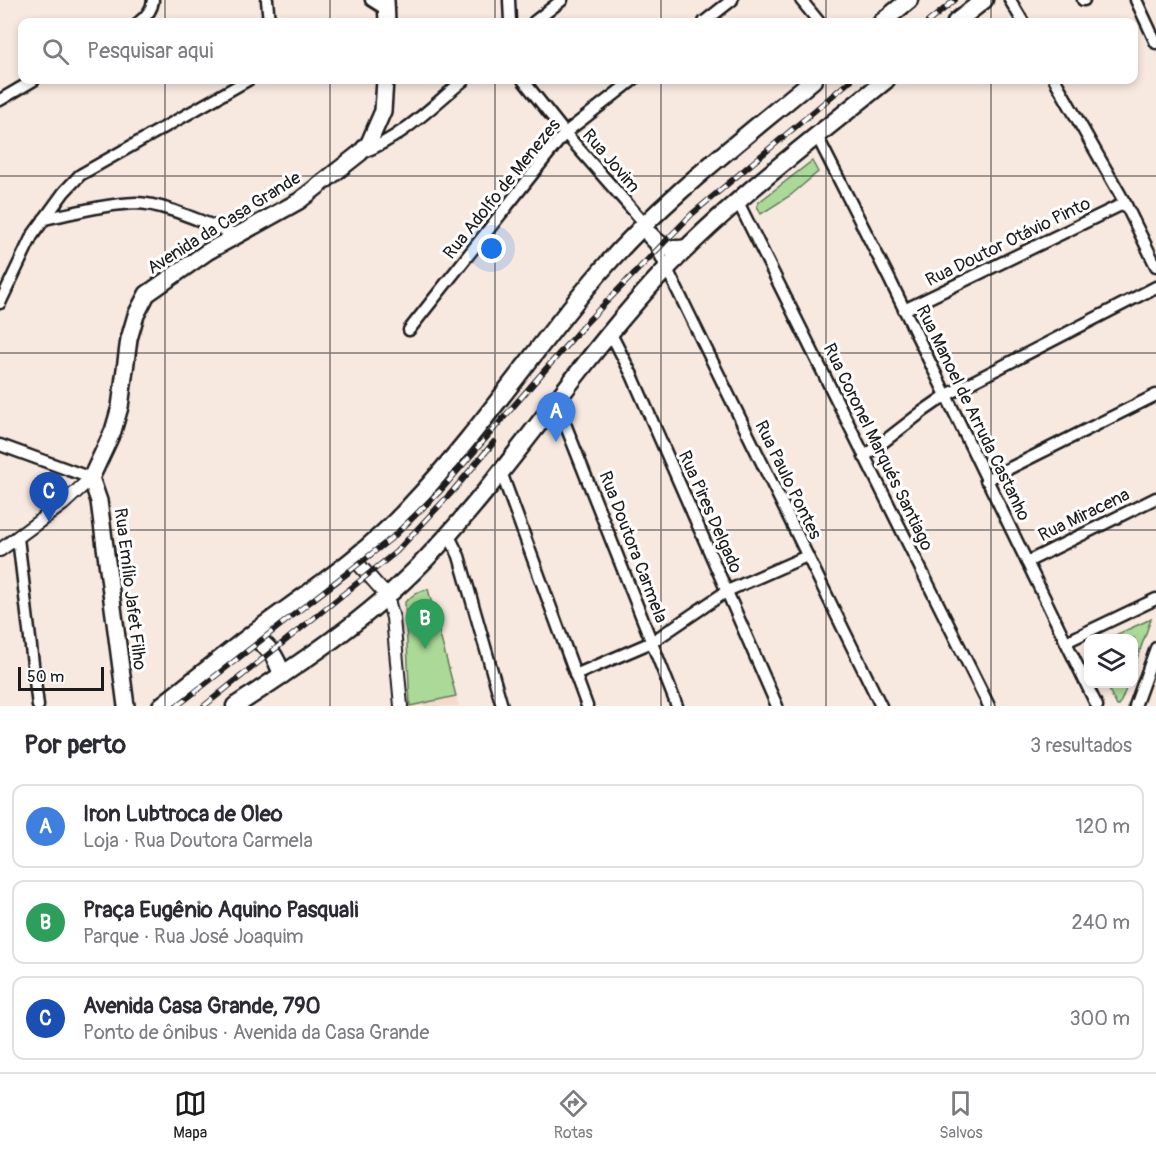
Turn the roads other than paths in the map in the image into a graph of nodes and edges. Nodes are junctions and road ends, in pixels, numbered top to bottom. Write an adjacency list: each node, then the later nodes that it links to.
1 (153, 0): 13 (street)
2 (267, 0): 14 (street)
3 (371, 0): 12 (street)
4 (509, 0): 15 (street)
5 (562, 0): 16 (street)
6 (732, 0): 17 (street)
7 (801, 0): 18 (street)
8 (909, 0): 19 (main road)
9 (984, 0): 20 (main road)
10 (1010, 0): 21 (street)
11 (1136, 0): 22 (street)
12 (387, 11)
13 (144, 18)
14 (269, 18)
15 (510, 18)
16 (539, 18)
17 (709, 18)
18 (816, 18)
19 (887, 18)
20 (961, 18)
21 (1021, 18)
22 (1156, 43)
23 (27, 84): 32 (street)
24 (237, 84): 38 (street)
25 (385, 84): 35 (main road, Avenida da Casa Grande)
26 (459, 84): 35 (street)
27 (526, 84): 33 (street, Rua Jovim)
28 (628, 84): 33 (street, Rua Adolfo de Menezes)
29 (808, 84): 39 (main road)
30 (881, 84): 34 (main road)
31 (1057, 84): 37 (street)
32 (0, 100)
33 (565, 134): 39 (street, Rua Jovim); 47 (street, Rua Adolfo de Menezes)
34 (817, 136): 36 (main road); 46 (street, Rua Manoel de Arruda Castanho)
35 (360, 153): 40 (main road, Avenida da Casa Grande)
36 (738, 202): 41 (main road); 53 (street, Rua Coronel Marqués Santiago)
37 (1125, 203): 42 (street); 46 (street, Rua Doutor Otávio Pinto)
38 (44, 219): 40 (street); 45 (street)
39 (648, 230): 41 (main road); 43 (street, Rua Jovim); 62 (main road)
40 (238, 235): 55 (main road, Avenida da Casa Grande)
41 (687, 248): 43 (main road)
42 (1156, 266)
43 (666, 269): 48 (main road); 61 (street, Rua Paulo Pontes)
44 (1156, 287): 50 (street)
45 (0, 303)
46 (904, 310): 50 (street, Rua Manoel de Arruda Castanho)
47 (409, 330)
48 (610, 332): 51 (main road); 64 (street, Rua Pires Delgado)
49 (1156, 395): 56 (street)
50 (945, 396): 53 (street); 56 (street, Rua Manoel de Arruda Castanho)
51 (556, 400): 54 (main road); 68 (street, Rua Doutora Carmela)
52 (0, 445): 55 (street)
53 (864, 457): 83 (street, Rua Coronel Marqués Santiago)
54 (501, 472): 58 (main road); 72 (street)
55 (91, 478): 59 (street, Avenida da Casa Grande); 74 (main road, Rua Emílio Jafet Filho)
56 (986, 480): 63 (street, Rua Manoel de Arruda Castanho)
57 (1156, 498): 63 (street, Rua Miracena)
58 (448, 534): 65 (main road); 78 (street)
59 (18, 538): 60 (street, Avenida da Casa Grande); 73 (street)
60 (0, 550)
61 (807, 556): 64 (street); 82 (street, Rua Paulo Pontes)
62 (354, 559): 65 (street); 67 (main road)
63 (1027, 562): 69 (street, Rua Manoel de Arruda Castanho)
64 (727, 591): 68 (street); 81 (street, Rua Pires Delgado)
65 (387, 596): 71 (main road); 77 (street)
66 (1156, 599): 69 (street)
67 (251, 636): 71 (main road); 75 (main road)
68 (652, 642): 72 (street); 80 (street, Rua Doutora Carmela)
69 (1066, 642): 84 (street, Rua Manoel de Arruda Castanho)
70 (1156, 648): 85 (street)
71 (282, 675): 76 (main road)
72 (575, 675): 79 (street)
73 (38, 706)
74 (126, 706)
75 (161, 706)
76 (235, 706)
77 (401, 706)
78 (502, 706)
79 (587, 706)
80 (677, 706)
81 (777, 706)
82 (882, 706)
83 (990, 706)
84 (1097, 706)
85 (1135, 706)

